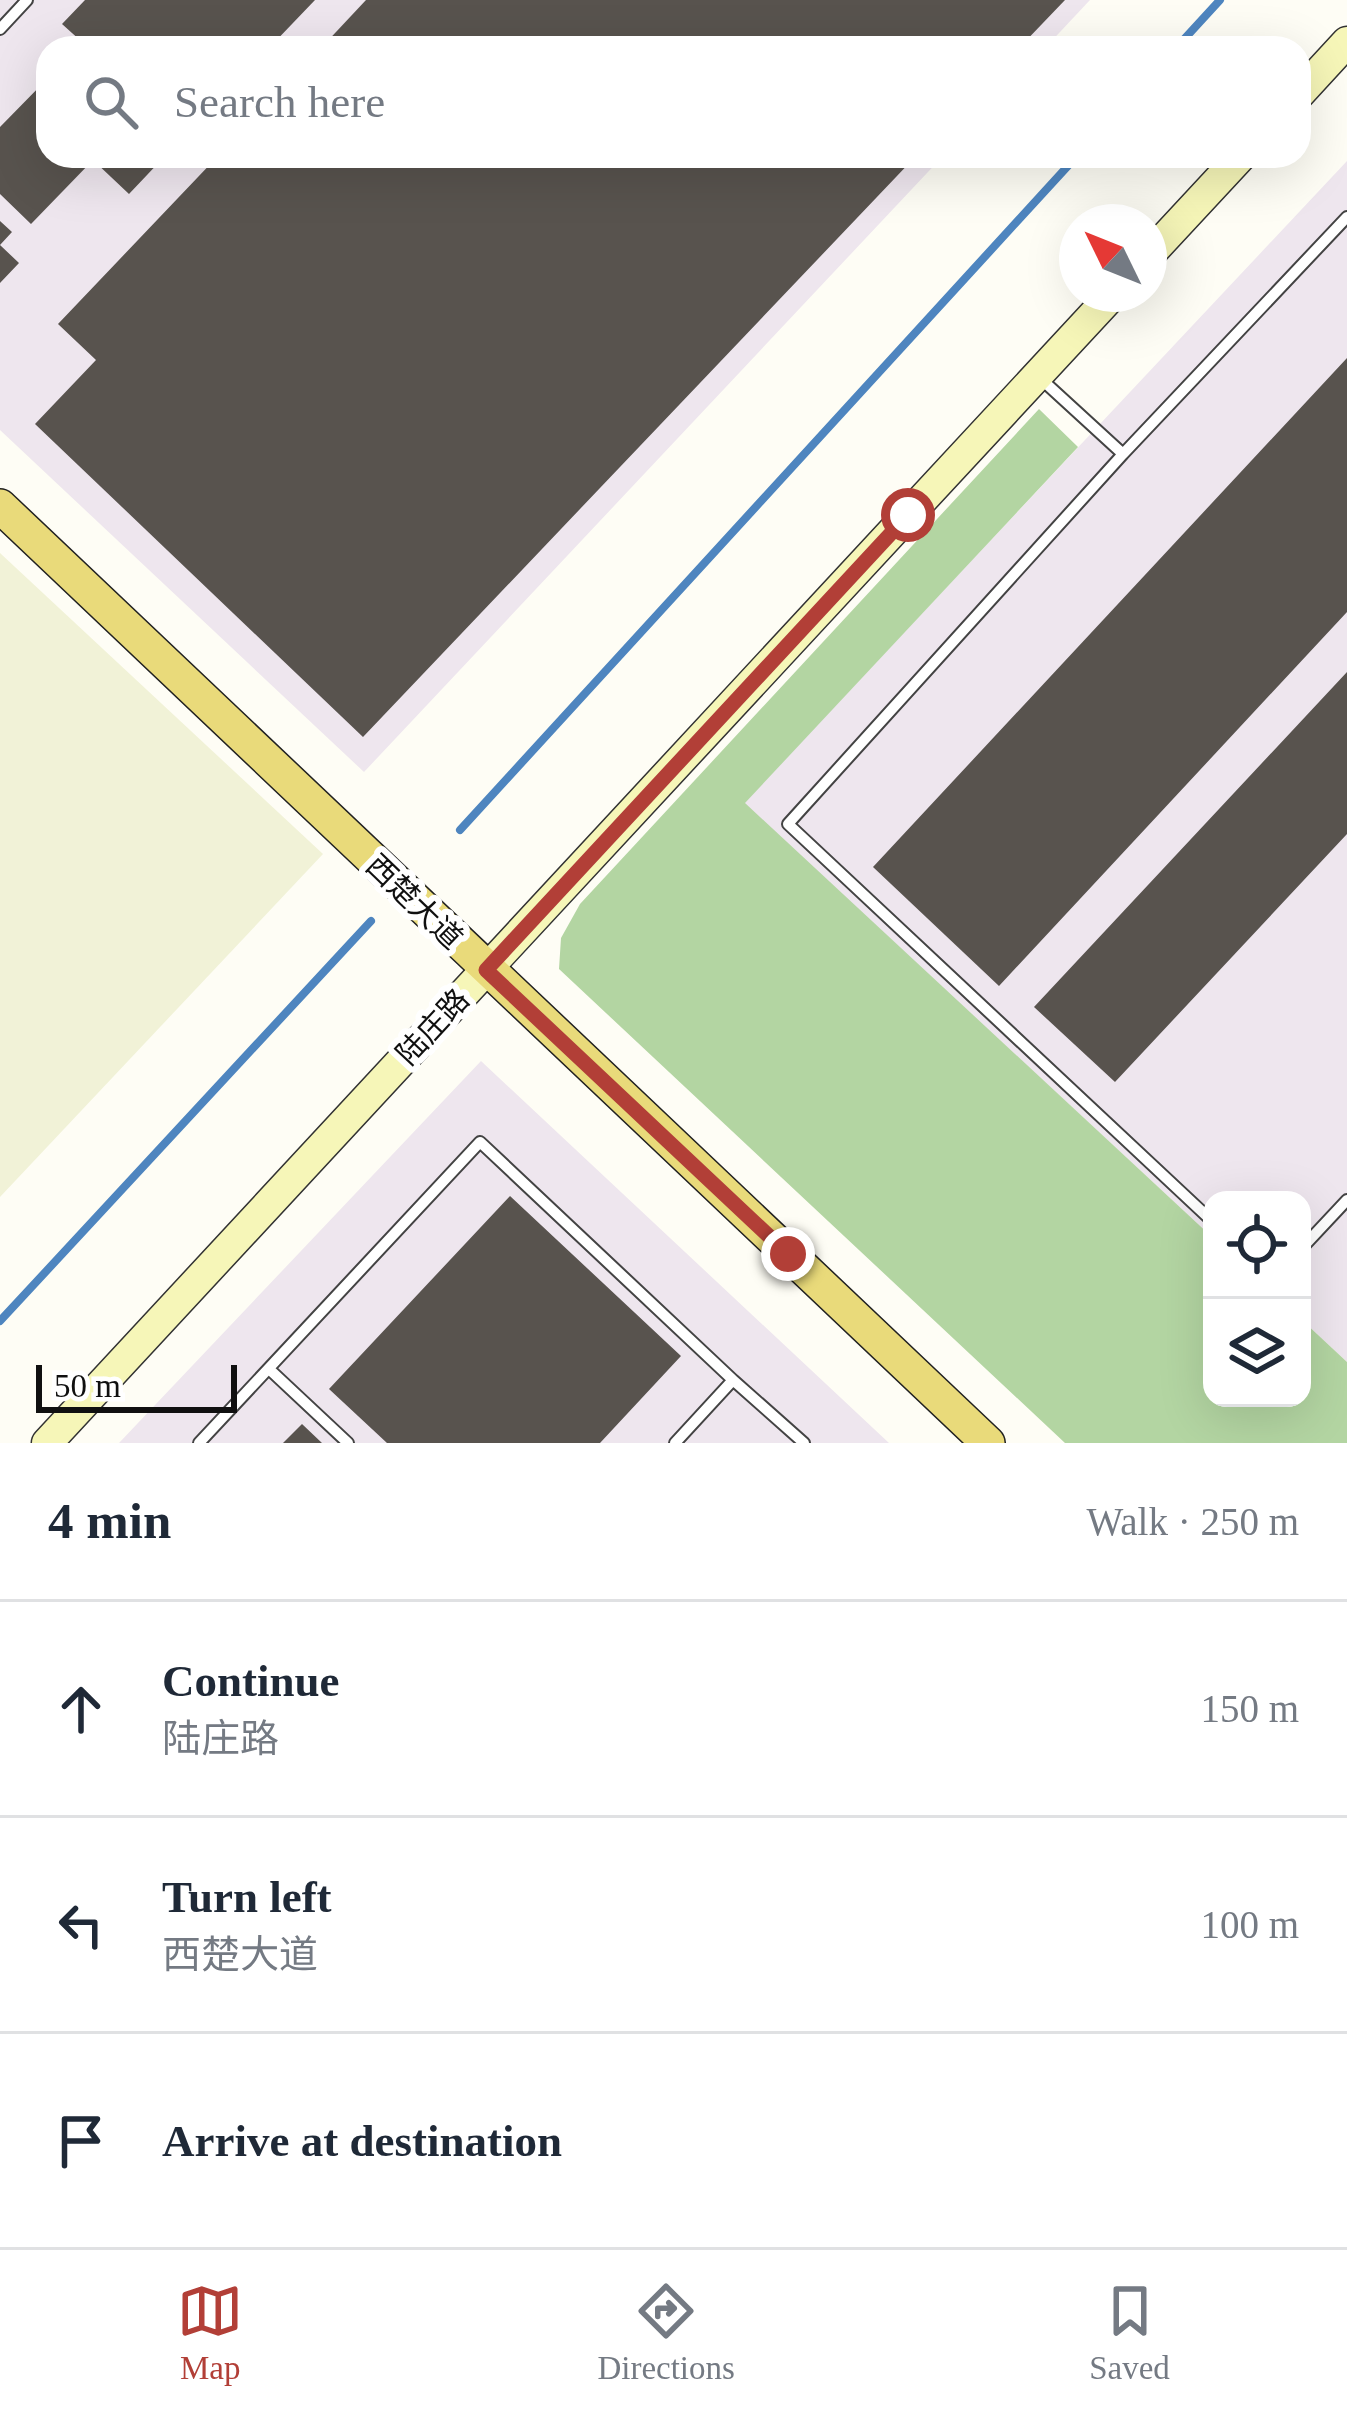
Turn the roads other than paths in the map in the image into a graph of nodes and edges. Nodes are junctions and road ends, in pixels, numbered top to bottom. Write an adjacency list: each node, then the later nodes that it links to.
1 (27, 0): 2 (lane)
2 (0, 29)
3 (1347, 42): 4 (street)
4 (1311, 81)
5 (1230, 168): 7 (street)
6 (1347, 218): 10 (lane)
7 (1167, 236)
8 (1096, 312): 9 (street, 陆庄路)
9 (1037, 376): 10 (lane); 12 (street, 陆庄路)
10 (1123, 454): 14 (lane)
11 (0, 506): 12 (main road, 西楚大道)
12 (486, 970): 18 (street, 陆庄路); 23 (main road, 西楚大道)
13 (1347, 1200): 15 (lane)
14 (1203, 1213)
15 (1311, 1238)
16 (269, 1369): 17 (lane); 19 (lane); 20 (lane)
17 (733, 1380): 21 (lane); 22 (lane)
18 (47, 1443)
19 (200, 1443)
20 (348, 1443)
21 (674, 1443)
22 (804, 1443)
23 (988, 1443)

